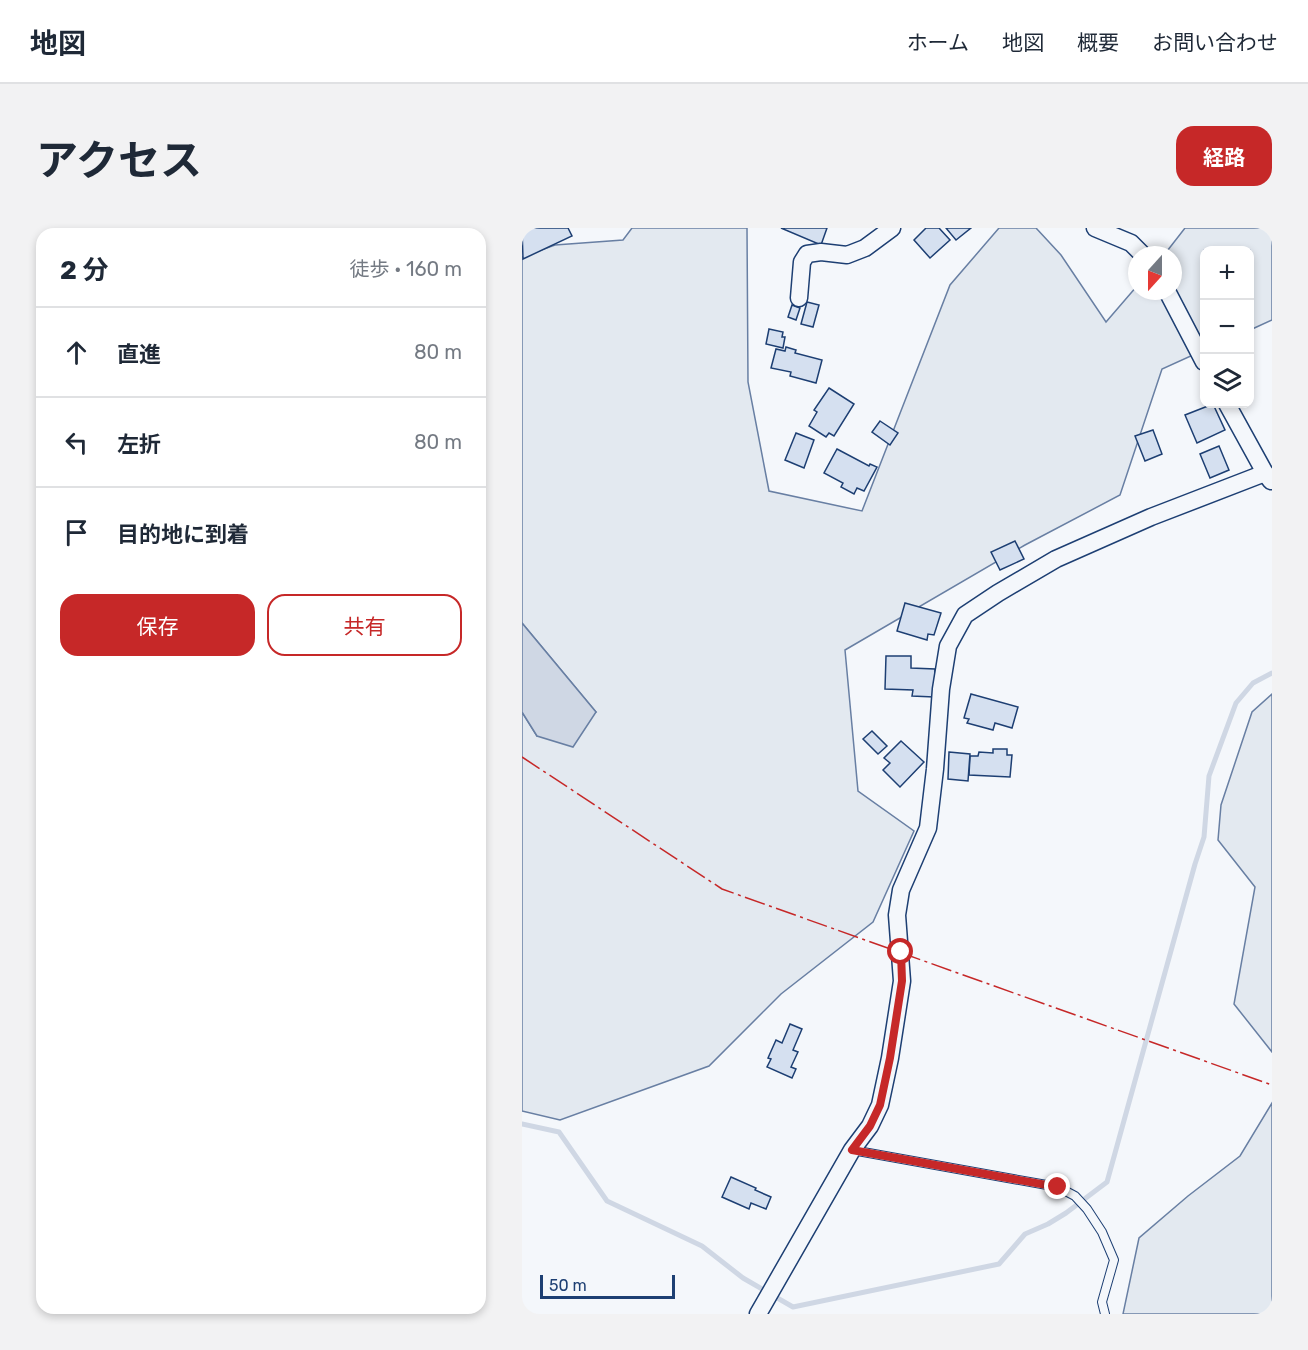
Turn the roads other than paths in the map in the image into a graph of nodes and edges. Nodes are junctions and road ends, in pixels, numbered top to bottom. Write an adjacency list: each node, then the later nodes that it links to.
1 (892, 228): 4 (street)
2 (1095, 228): 3 (street)
3 (1134, 246)
4 (799, 298)
5 (1172, 300): 6 (street)
6 (1200, 354)
7 (1229, 408): 8 (street)
8 (1269, 477): 9 (street)
9 (852, 1150): 10 (street); 11 (lane)
10 (761, 1307)
11 (1105, 1314)

